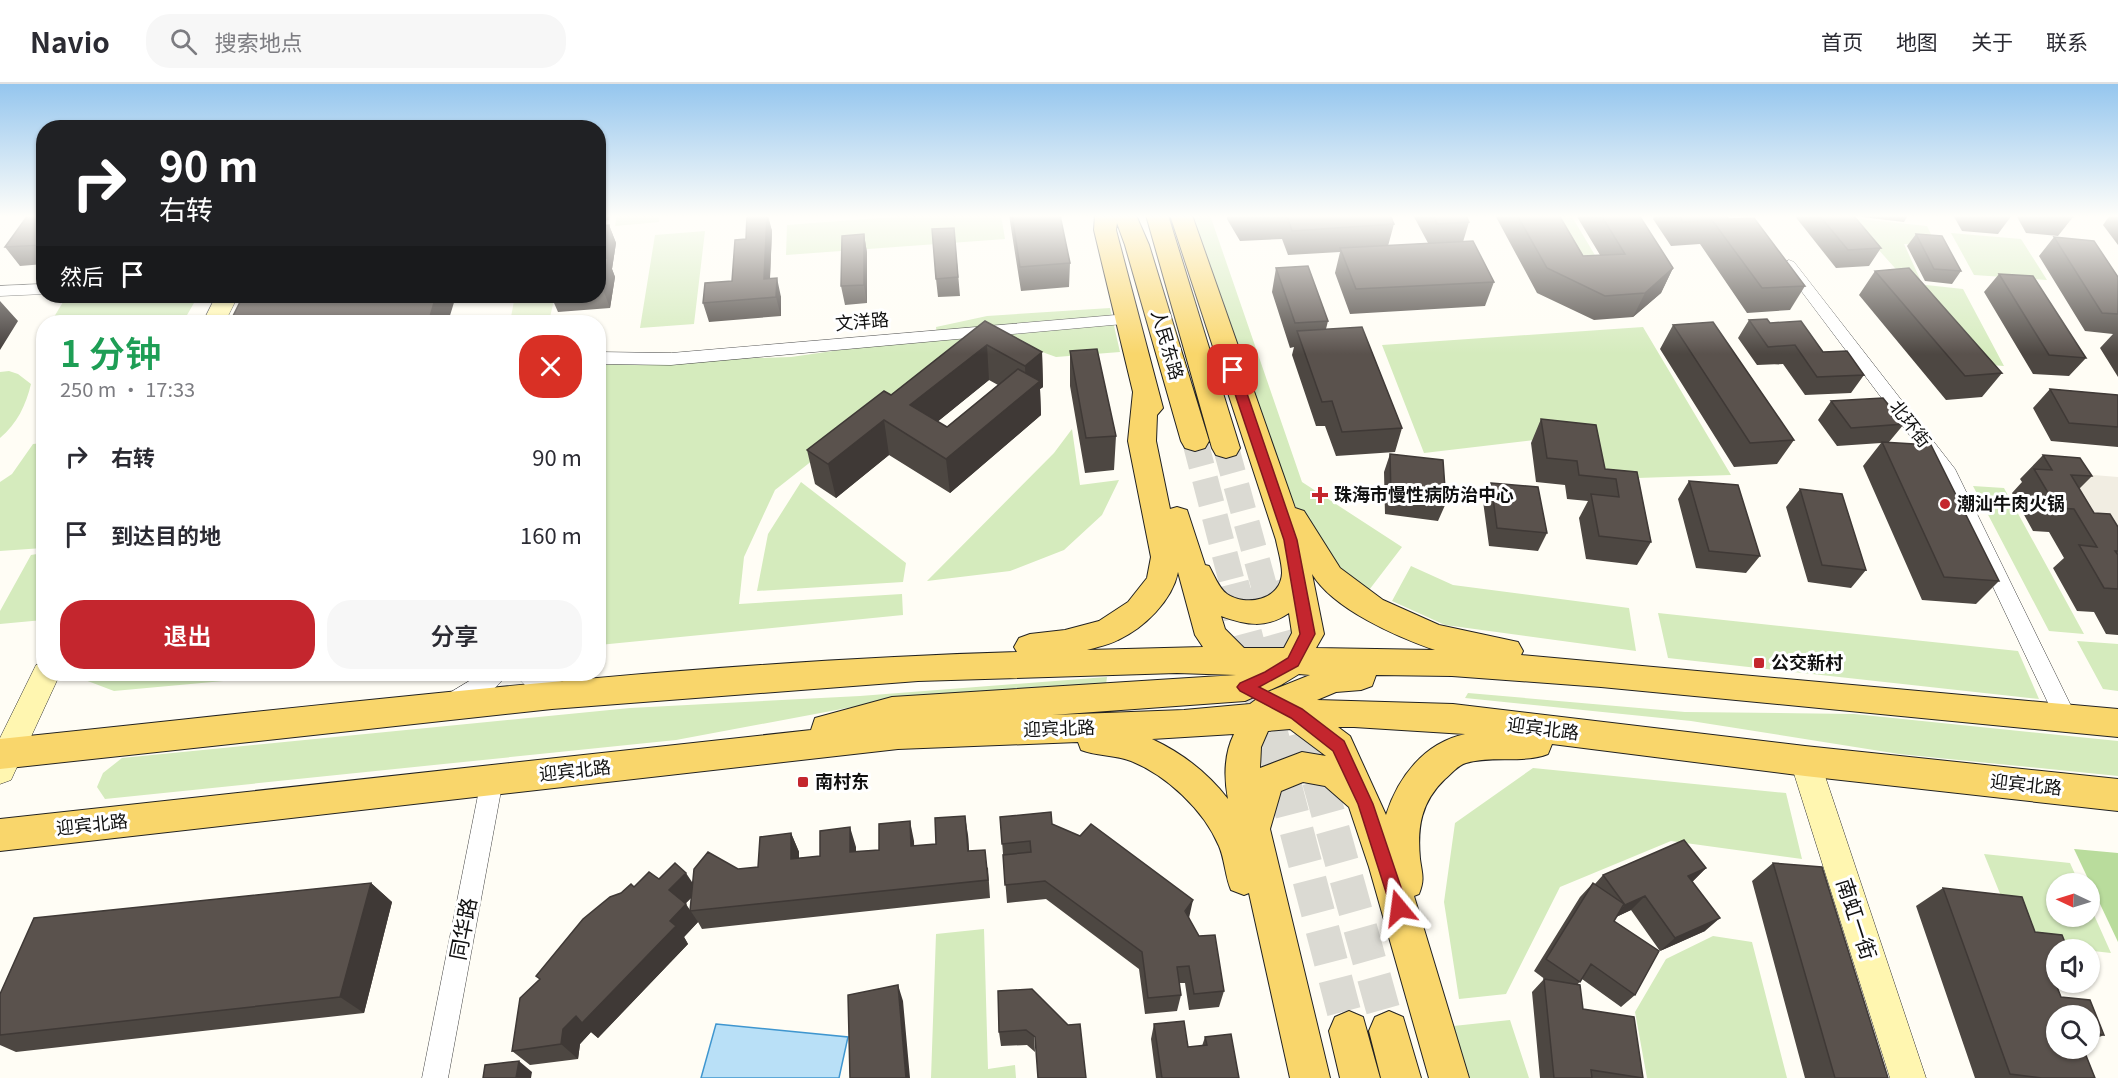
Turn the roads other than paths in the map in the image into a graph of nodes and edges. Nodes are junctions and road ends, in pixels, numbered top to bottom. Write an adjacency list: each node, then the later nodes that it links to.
1 (1113, 261): 8 (main road)
2 (1142, 261): 11 (main road, 人民东路)
3 (1171, 261): 12 (main road, 人民东路)
4 (1197, 261): 13 (main road)
5 (1786, 261): 25 (street, 北环街)
6 (36, 289): 7 (street)
7 (0, 291)
8 (1128, 319): 9 (street, 文洋路); 10 (main road)
9 (606, 358)
10 (1146, 390): 14 (main road); 17 (main road)
11 (1195, 441)
12 (1226, 448)
13 (1263, 457): 15 (main road); 16 (main road)
14 (1185, 554): 15 (main road); 21 (main road)
15 (1298, 573): 21 (main road)
16 (1600, 675): 21 (main road, 迎宾北路); 23 (main road, 迎宾北路)
17 (748, 680): 21 (main road); 22 (main road)
18 (42, 681): 30 (main road)
19 (488, 681): 24 (street)
20 (535, 681): 22 (street)
21 (1272, 689): 23 (main road); 27 (main road, 迎宾北路); 28 (main road, 迎宾北路); 29 (main road); 34 (main road); 35 (main road)
22 (582, 692): 24 (main road)
23 (1791, 692): 25 (main road, 迎宾北路)
24 (432, 708): 30 (main road)
25 (2066, 718): 26 (main road, 迎宾北路)
26 (2118, 723)
27 (898, 735): 29 (main road, 迎宾北路); 41 (main road)
28 (1675, 745): 31 (main road, 迎宾北路); 39 (main road)
29 (717, 756): 32 (main road, 迎宾北路)
30 (3, 759)
31 (1805, 761): 33 (main road, 迎宾北路); 46 (main road, 南虹一街)
32 (492, 780): 36 (main road, 迎宾北路); 40 (street, 同华路)
33 (2118, 795)
34 (1365, 804): 35 (main road); 39 (main road)
35 (1254, 828): 42 (main road)
36 (0, 835)
37 (1349, 1031): 43 (main road)
38 (1389, 1031): 44 (main road)
39 (1435, 1032): 45 (main road)
40 (435, 1078)
41 (1294, 1078)
42 (1310, 1078)
43 (1360, 1078)
44 (1401, 1078)
45 (1449, 1078)
46 (1908, 1078)

